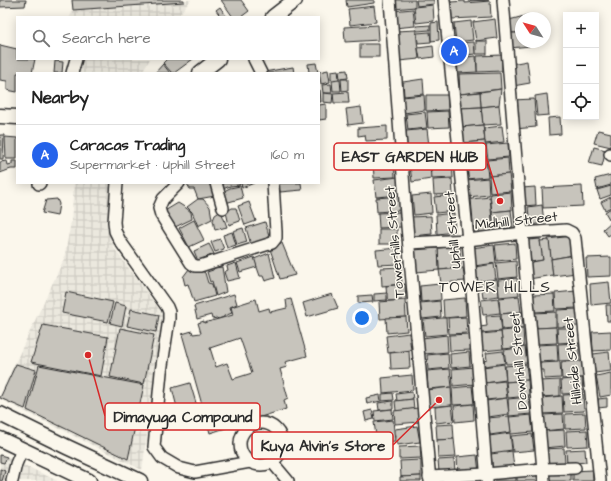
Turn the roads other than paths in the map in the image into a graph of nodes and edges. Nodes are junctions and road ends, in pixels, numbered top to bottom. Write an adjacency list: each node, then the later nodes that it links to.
1 (296, 0): 5 (main road)
2 (390, 0): 22 (street, Towerhills Street)
3 (444, 0): 21 (street, Uphill Street)
4 (502, 0): 19 (street, Downhill Street)
5 (274, 16)
6 (76, 60): 9 (street)
7 (217, 60): 10 (main road)
8 (254, 60): 11 (street)
9 (72, 72)
10 (201, 72)
11 (260, 72)
12 (0, 116): 13 (main road)
13 (16, 117)
14 (117, 184): 27 (street)
15 (178, 184): 17 (street)
16 (216, 184): 18 (street)
17 (273, 184)
18 (224, 208)
19 (522, 233): 20 (street, Midhill Street); 21 (street, Midhill Street); 30 (street, Downhill Street)
20 (575, 238): 38 (street, Hillside Street)
21 (468, 240): 22 (street, Midhill Street); 31 (street, Uphill Street)
22 (409, 243): 32 (street, Towerhills Street)
23 (0, 414): 24 (main road)
24 (32, 429): 26 (main road); 35 (main road)
25 (0, 439): 26 (main road)
26 (22, 450): 33 (street); 34 (main road)
27 (250, 462): 28 (street); 28 (street)
28 (272, 462): 36 (street)
29 (575, 468): 30 (street)
30 (543, 469): 31 (street); 37 (street, Downhill Street)
31 (487, 478): 32 (street)
32 (430, 479)
33 (12, 481)
34 (89, 481)
35 (140, 481)
36 (288, 481)
37 (544, 481)
38 (600, 481)

